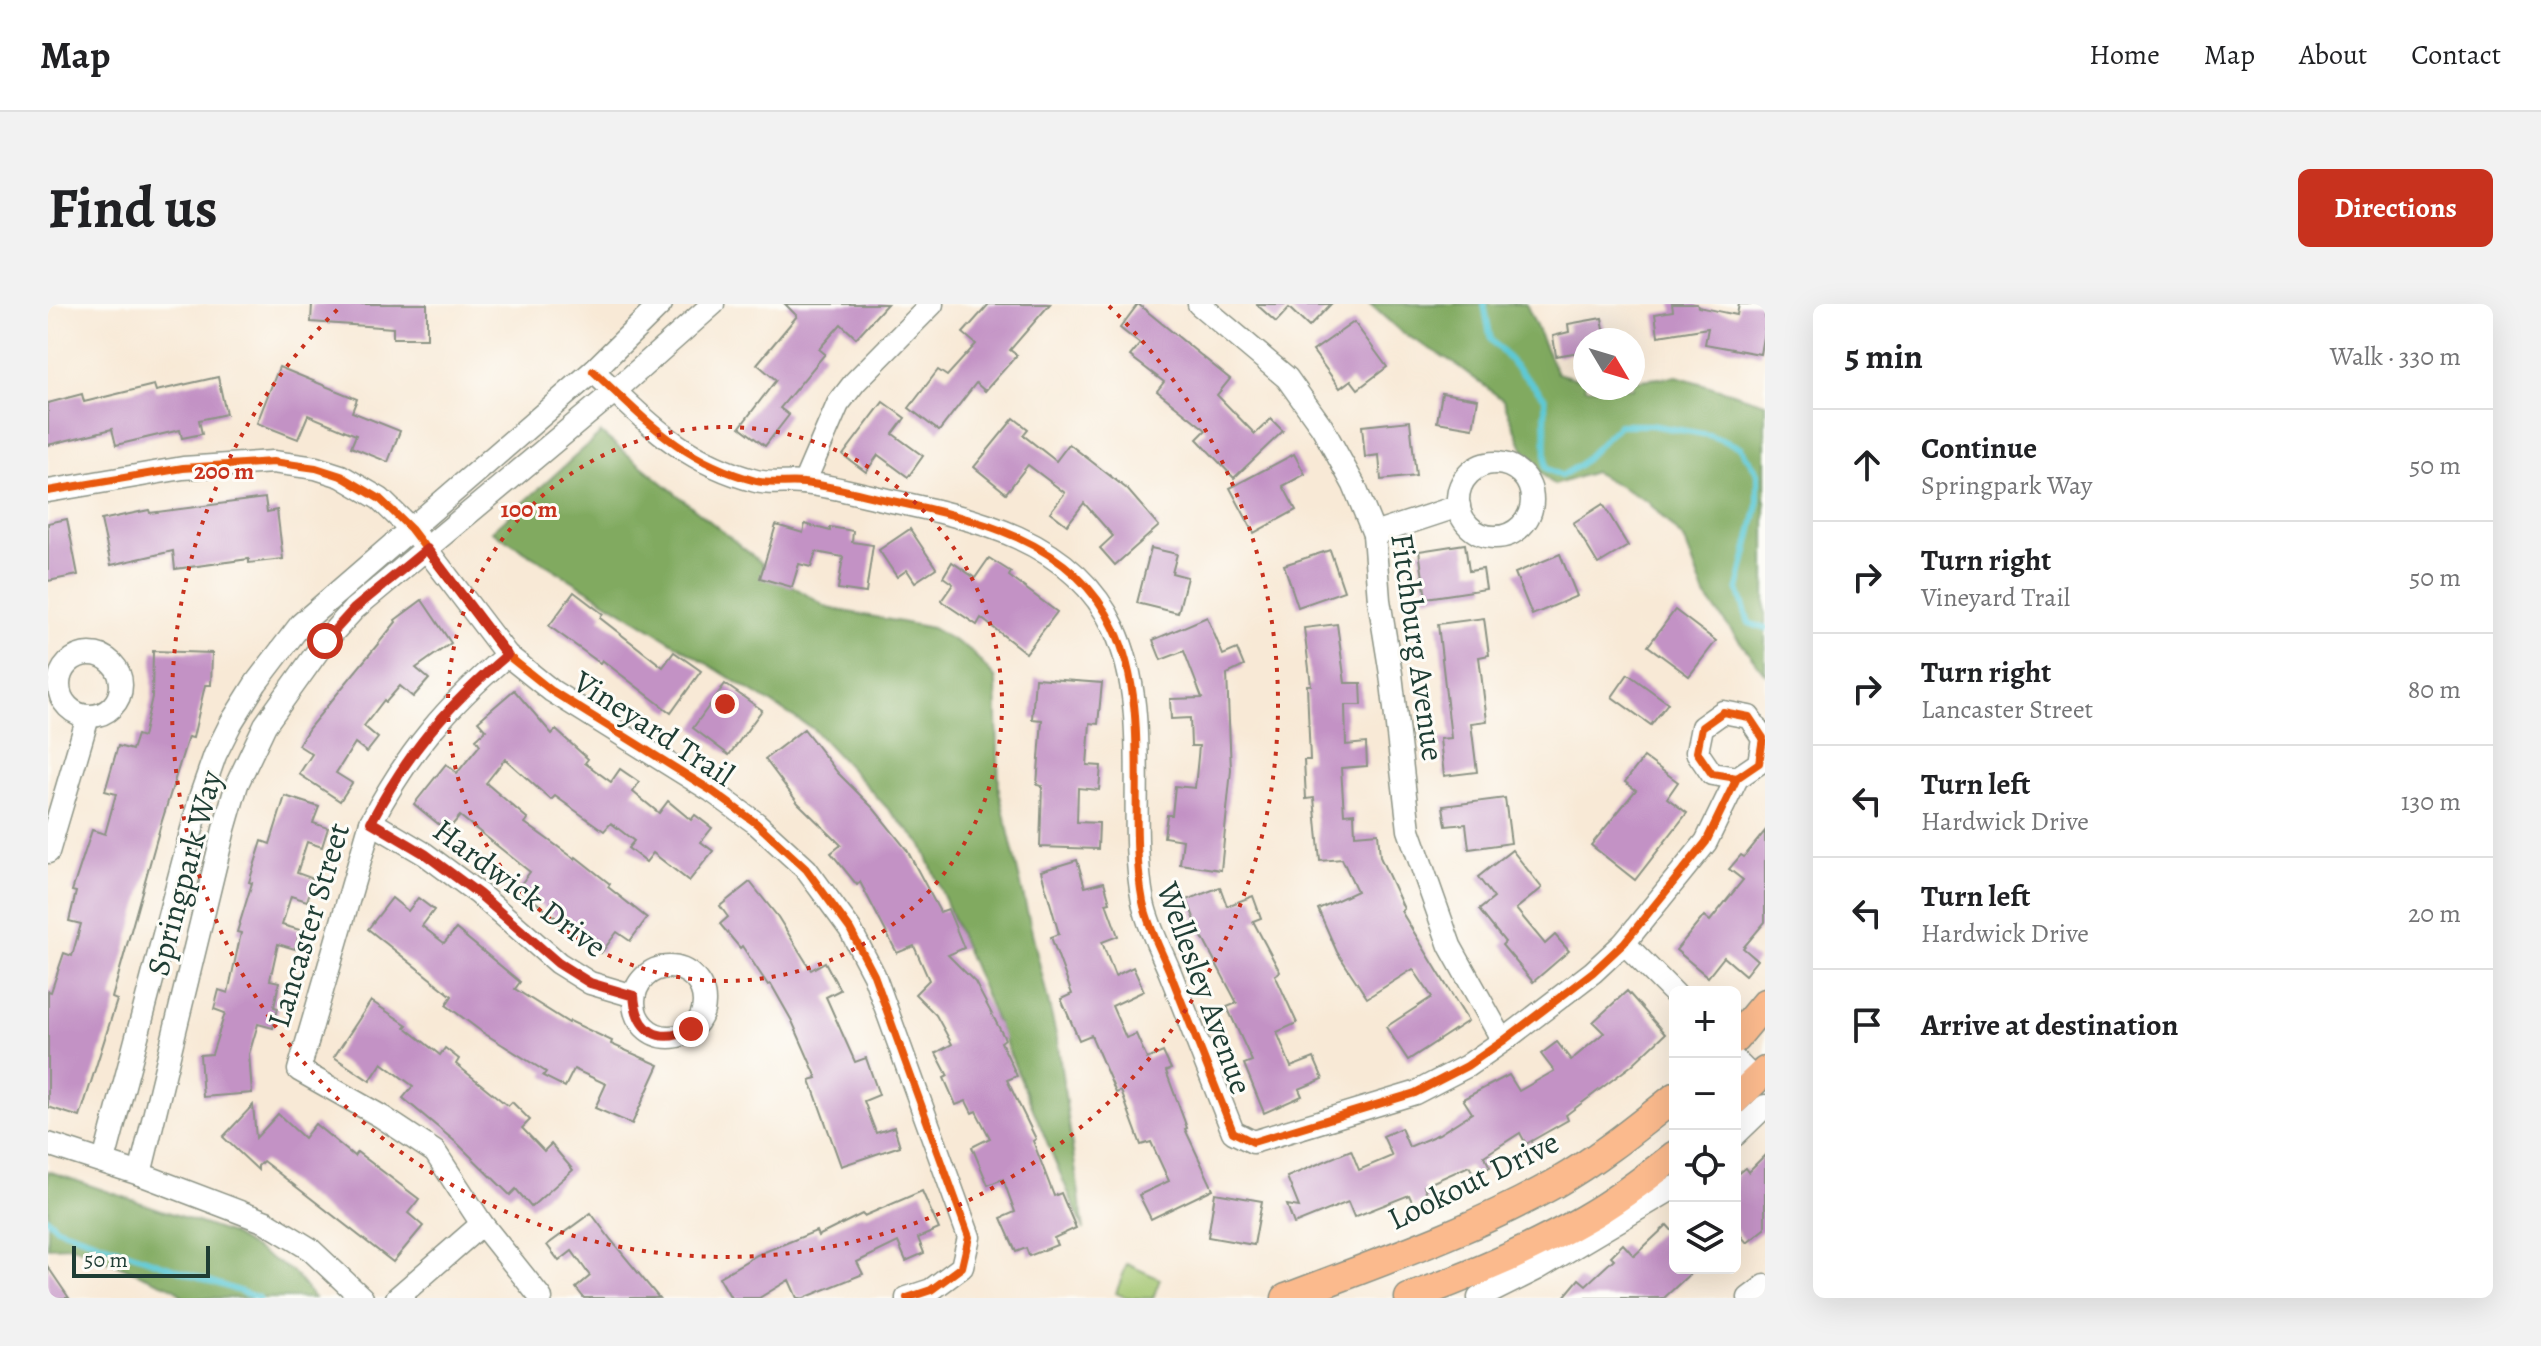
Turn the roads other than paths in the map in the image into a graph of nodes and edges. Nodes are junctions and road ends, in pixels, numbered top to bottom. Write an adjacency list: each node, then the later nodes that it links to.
1 (661, 304): 5 (street, Springpark Way)
2 (713, 304): 6 (street, Springpark Way)
3 (932, 304): 7 (street)
4 (1199, 304): 11 (street, Fitchburg Avenue)
5 (593, 371): 6 (street, Wellesley Avenue); 10 (street, Springpark Way)
6 (615, 391): 7 (street, Wellesley Avenue); 12 (street, Springpark Way)
7 (804, 483): 23 (street, Wellesley Avenue)
8 (48, 491): 10 (street, Vineyard Trail)
9 (1459, 506): 11 (street)
10 (411, 529): 12 (street, Vineyard Trail); 31 (street, Springpark Way)
11 (1374, 534): 23 (street, Fitchburg Avenue)
12 (427, 549): 13 (street, Vineyard Trail); 32 (street, Springpark Way)
13 (507, 655): 16 (street, Lancaster Street); 39 (street, Vineyard Trail)
14 (88, 717): 17 (street)
15 (1737, 778): 18 (street)
16 (371, 822): 20 (street, Hardwick Drive); 34 (street, Lancaster Street)
17 (48, 852)
18 (1624, 943): 19 (street); 23 (street)
19 (1669, 988)
20 (634, 996)
21 (1765, 1003): 22 (main road)
22 (1741, 1032)
23 (1503, 1041)
24 (1741, 1066): 25 (street)
25 (1762, 1086): 26 (main road); 28 (street)
26 (1741, 1097)
27 (1669, 1102): 40 (main road, Lookout Drive)
28 (1738, 1130)
29 (48, 1144): 31 (street)
30 (1669, 1160): 41 (main road)
31 (104, 1161): 32 (street)
32 (140, 1174): 36 (street)
33 (1669, 1191): 42 (street)
34 (482, 1224): 37 (street); 38 (street)
35 (1765, 1286): 43 (street)
36 (362, 1298)
37 (397, 1298)
38 (541, 1298)
39 (907, 1298)
40 (1286, 1298)
41 (1409, 1298)
42 (1479, 1298)
43 (1749, 1298)

